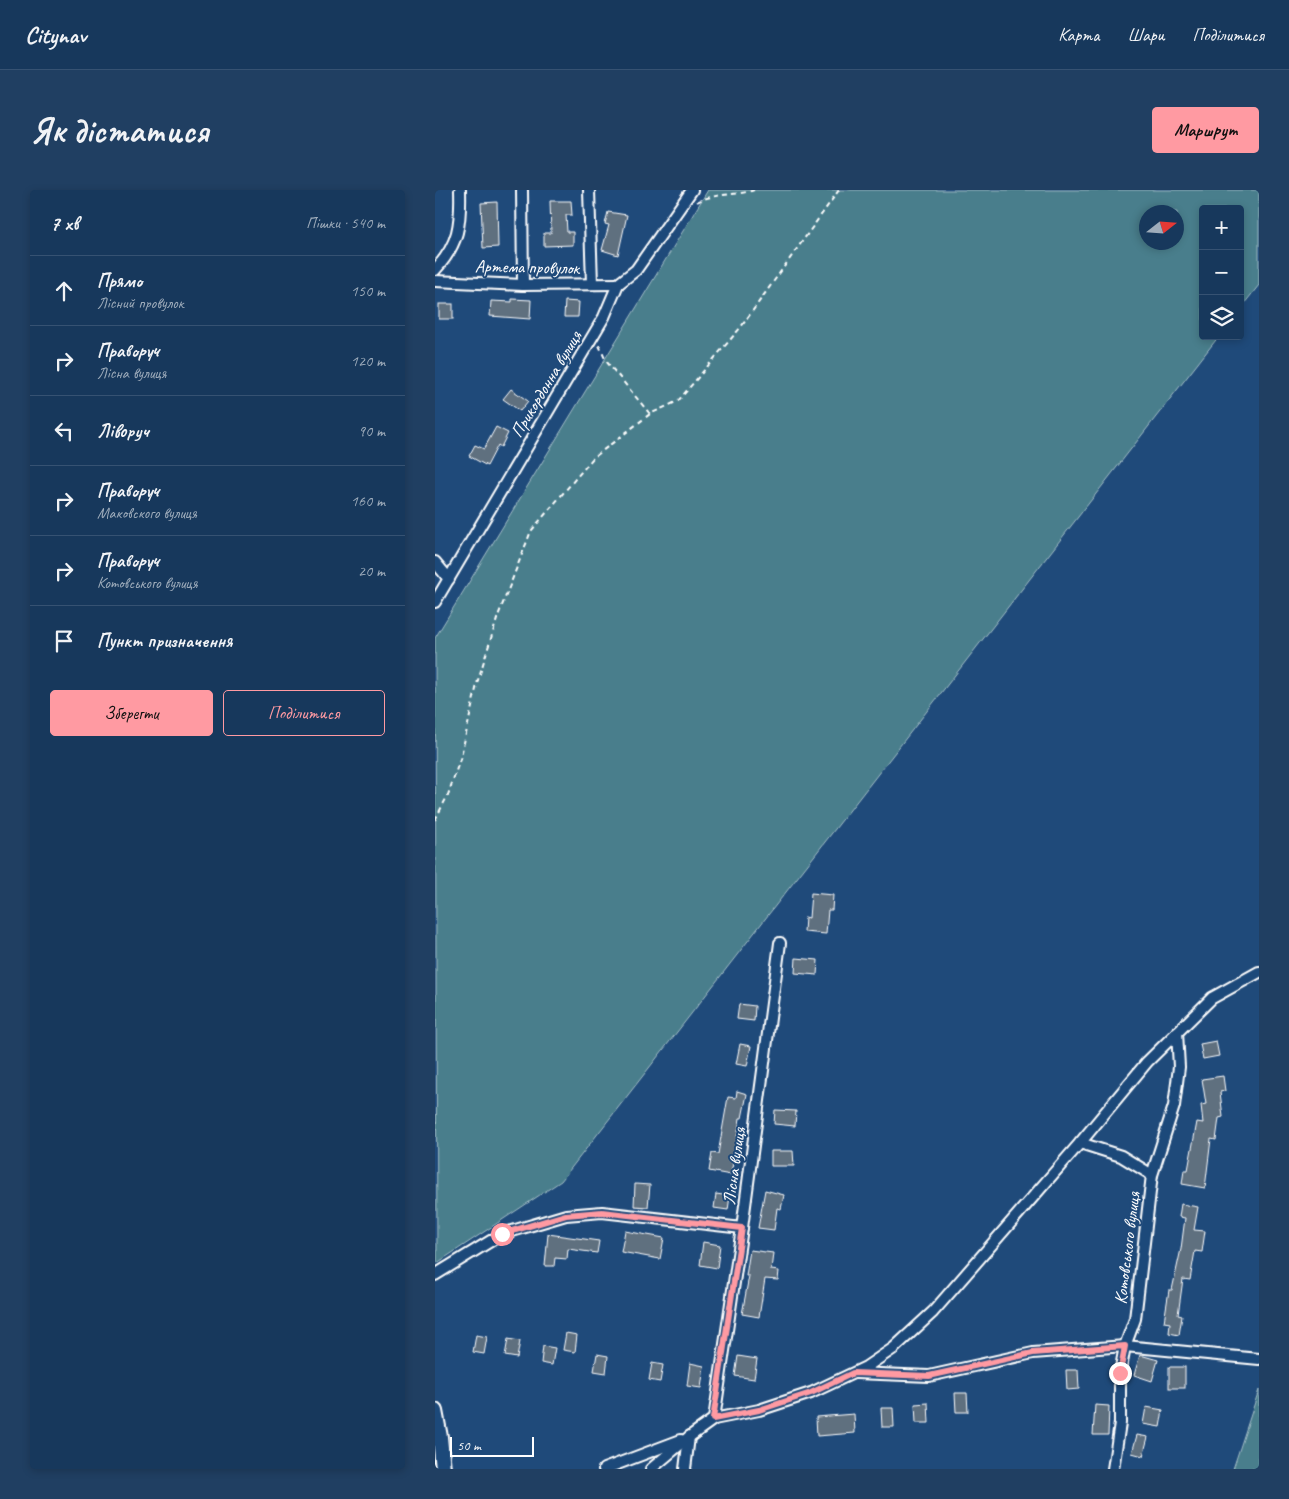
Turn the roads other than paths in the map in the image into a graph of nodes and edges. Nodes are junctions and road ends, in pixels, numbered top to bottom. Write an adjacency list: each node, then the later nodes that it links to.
1 (460, 190): 5 (street)
2 (522, 190): 9 (street)
3 (692, 190): 8 (street, Прикордонна вулиця)
4 (589, 191): 7 (street)
5 (435, 270)
6 (435, 281): 9 (street, Артема провулок)
7 (592, 284): 8 (street, Артема провулок); 9 (street, Артема провулок)
8 (618, 284): 11 (street, Прикордонна вулиця)
9 (523, 285)
10 (435, 562): 11 (street)
11 (449, 579): 12 (street, Прикордонна вулиця)
12 (435, 602)
13 (780, 943): 18 (street, Лісна вулиця)
14 (1259, 972): 15 (street)
15 (1177, 1032): 16 (street); 17 (street, Котовського вулиця)
16 (1080, 1142): 17 (street); 22 (street)
17 (1152, 1175): 20 (street, Котовського вулиця)
18 (742, 1228): 19 (street); 24 (street, Лісна вулиця)
19 (435, 1275)
20 (1125, 1346): 21 (street); 22 (street); 30 (street, Котовського вулиця)
21 (1259, 1359)
22 (853, 1373): 24 (street)
23 (435, 1411): 26 (main road)
24 (713, 1419): 25 (street)
25 (689, 1437): 27 (street); 28 (street); 29 (street)
26 (443, 1469)
27 (604, 1469)
28 (651, 1469)
29 (685, 1469)
30 (1113, 1469)

